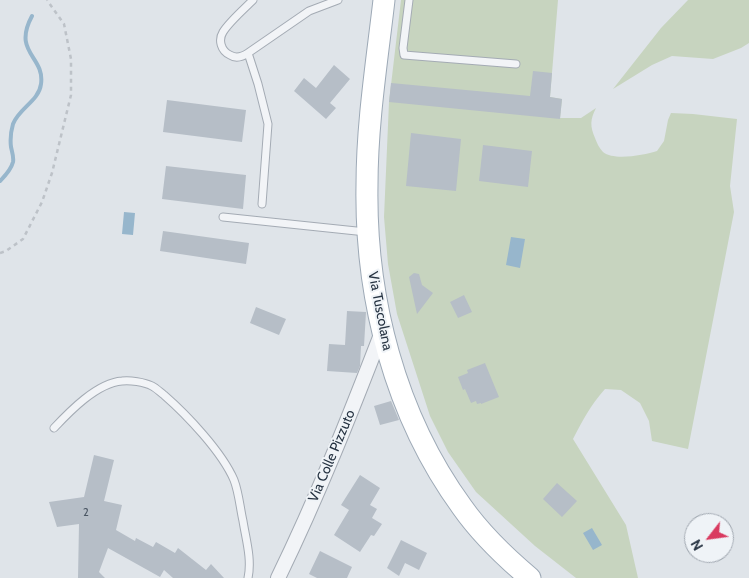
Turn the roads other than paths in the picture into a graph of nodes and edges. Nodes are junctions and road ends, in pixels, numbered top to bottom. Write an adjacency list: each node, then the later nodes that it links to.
1 (253, 0): 5 (lane)
2 (338, 0): 5 (lane)
3 (384, 0): 9 (main road, Via Tuscolana)
4 (408, 0): 6 (lane)
5 (248, 53): 7 (lane)
6 (516, 64)
7 (262, 204)
8 (223, 217): 9 (lane)
9 (368, 232): 10 (main road, Via Tuscolana)
10 (382, 332): 13 (street, Via Colle Pizzuto); 14 (main road, Via Tuscolana)
11 (54, 428): 12 (lane)
12 (248, 578)
13 (278, 578)
14 (530, 578)

